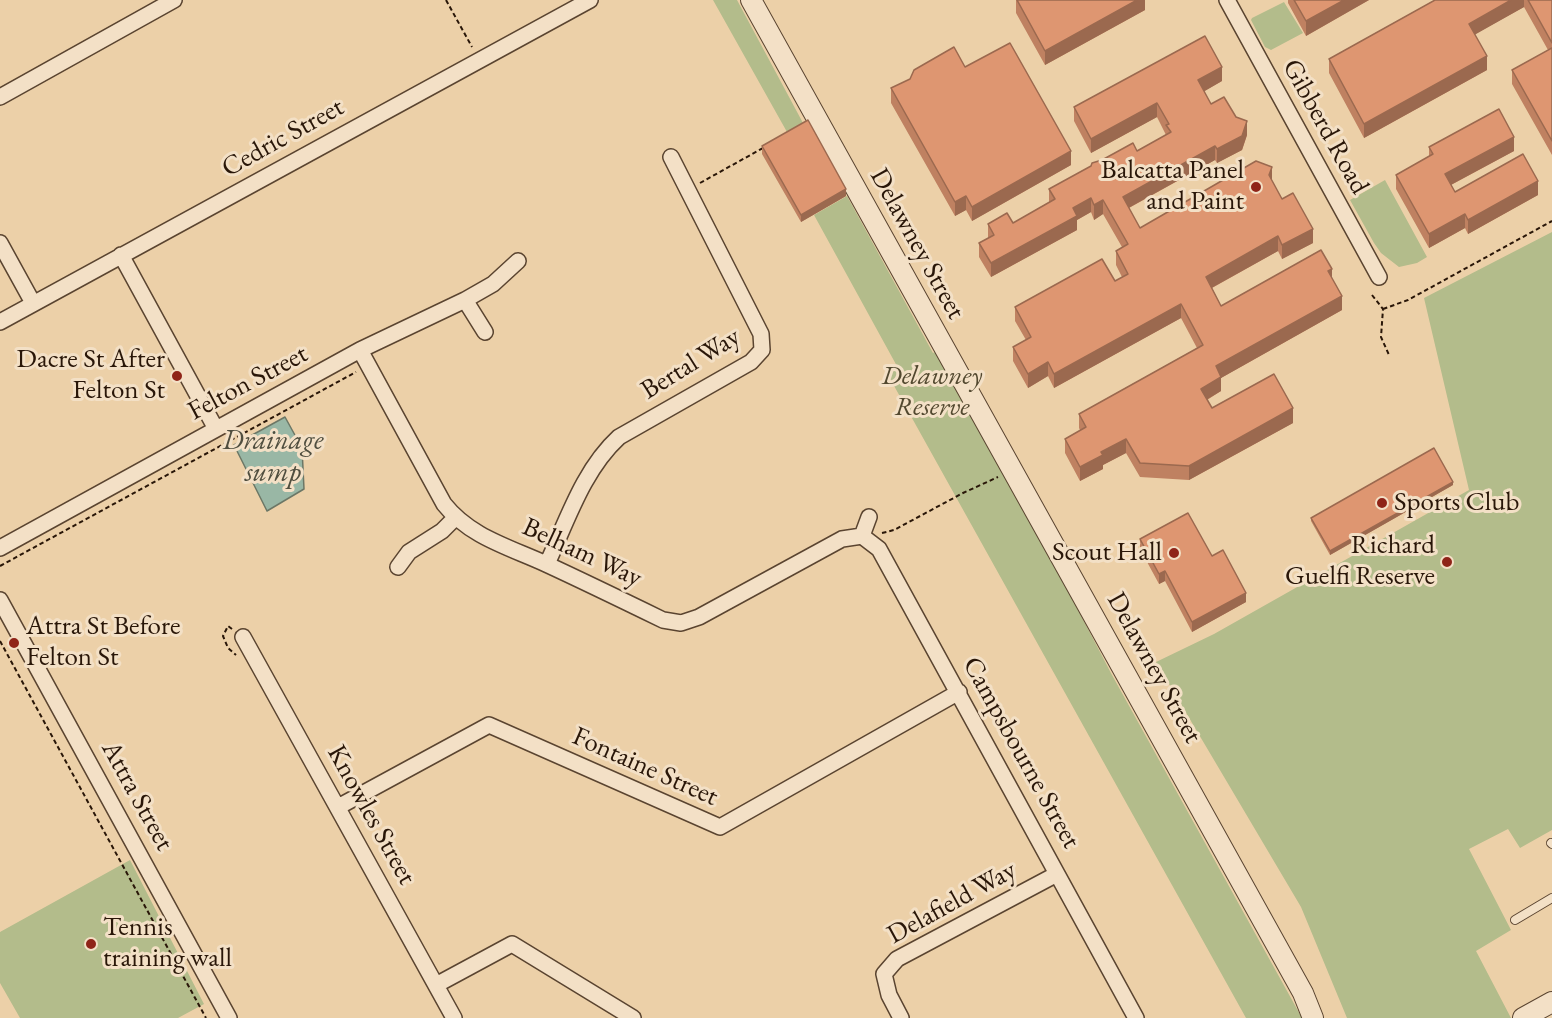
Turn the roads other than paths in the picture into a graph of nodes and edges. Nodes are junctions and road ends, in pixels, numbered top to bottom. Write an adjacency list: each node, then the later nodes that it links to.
1 (174, 0): 5 (street)
2 (590, 0): 8 (street, Cedric Street)
3 (751, 0): 31 (street, Delawney Street)
4 (1227, 0): 10 (street, Gibberd Road)
5 (0, 97)
6 (671, 157): 21 (street, Bertal Way)
7 (0, 243): 12 (street)
8 (121, 255): 12 (street, Cedric Street); 16 (street)
9 (518, 261): 11 (street, Felton Street)
10 (1379, 277)
11 (465, 300): 14 (street); 15 (street, Felton Street)
12 (33, 303): 13 (street, Cedric Street)
13 (0, 322)
14 (485, 332)
15 (360, 350): 16 (street, Felton Street); 18 (street, Belham Way)
16 (216, 429): 20 (street, Felton Street)
17 (869, 517): 19 (street)
18 (455, 518): 21 (street, Belham Way); 22 (street)
19 (866, 539): 21 (street, Belham Way); 25 (street, Campsbourne Street)
20 (0, 548)
21 (547, 564)
22 (398, 567)
23 (0, 600): 33 (street, Attra Street)
24 (243, 637): 26 (street, Knowles Street)
25 (959, 692): 26 (street, Fontaine Street); 27 (street, Campsbourne Street)
26 (338, 807): 30 (street, Knowles Street)
27 (1058, 874): 36 (street, Delafield Way); 37 (street, Campsbourne Street)
28 (1552, 898): 29 (lane)
29 (1515, 920)
30 (436, 985): 34 (street, Knowles Street); 35 (street)
31 (1303, 993): 38 (street, Delawney Street); 39 (street)
32 (1552, 1002): 40 (street)
33 (229, 1018)
34 (454, 1018)
35 (633, 1018)
36 (901, 1018)
37 (1136, 1018)
38 (1313, 1018)
39 (1325, 1018)
40 (1523, 1018)

